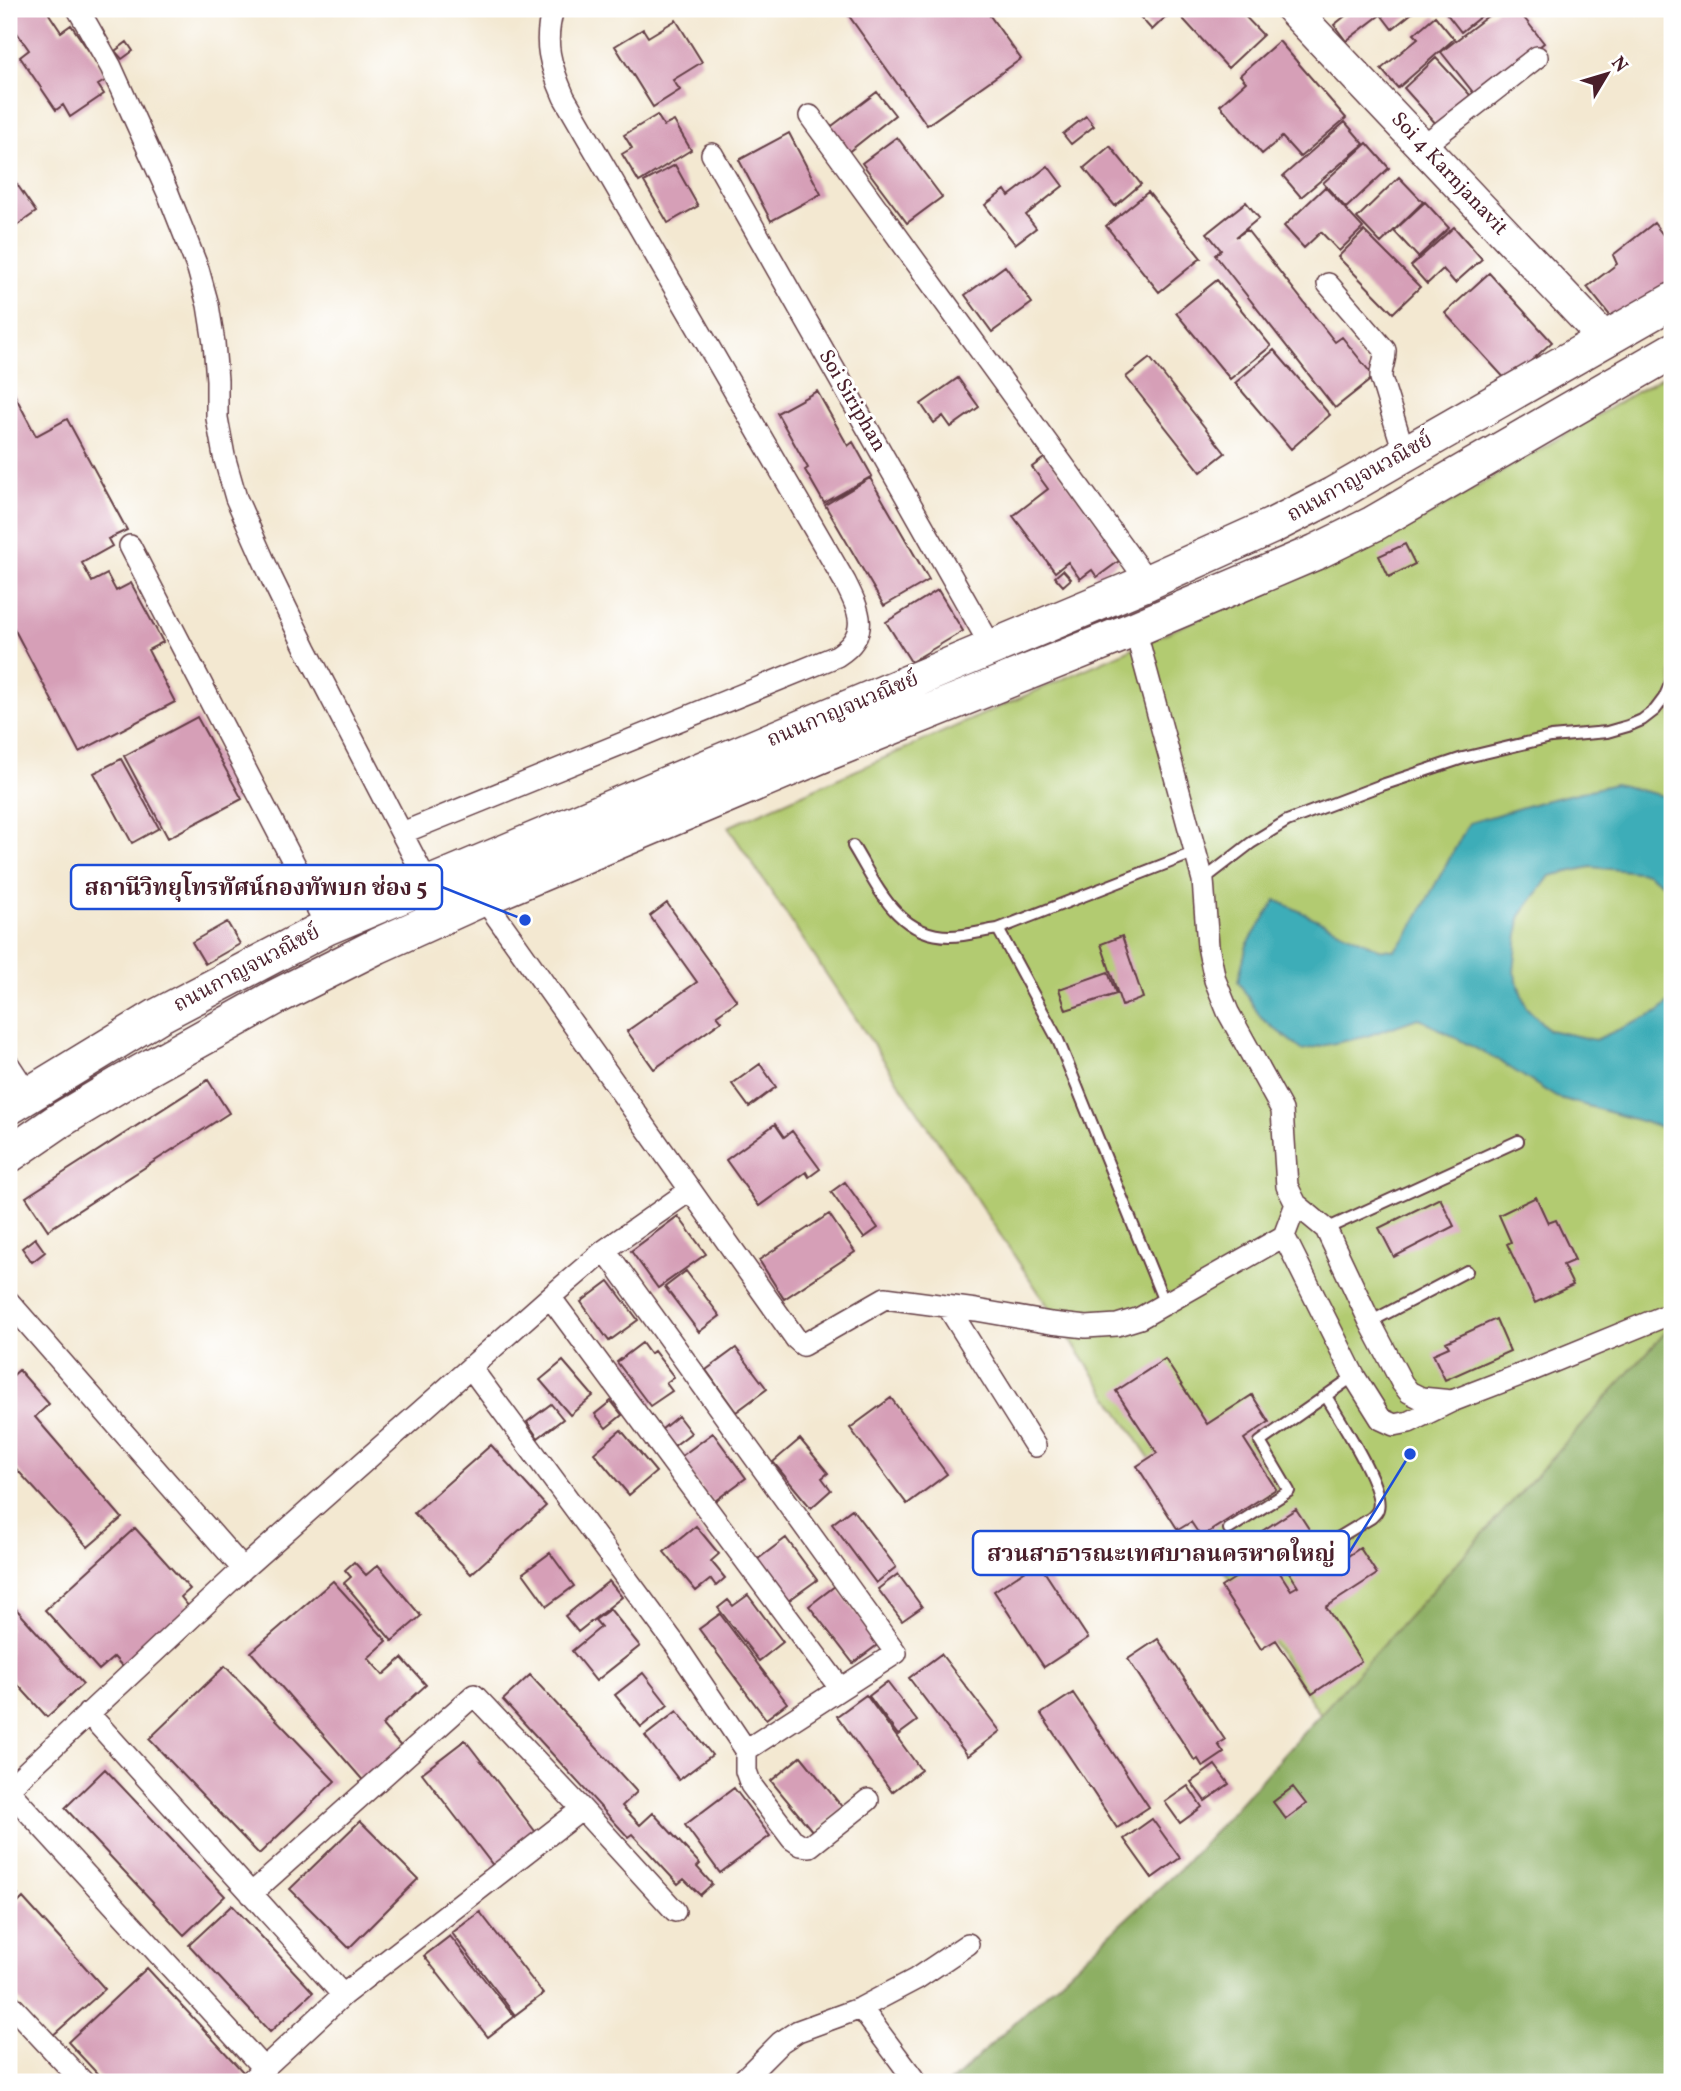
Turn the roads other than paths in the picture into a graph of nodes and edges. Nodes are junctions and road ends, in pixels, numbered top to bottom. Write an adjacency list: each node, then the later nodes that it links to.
1 (78, 9): 18 (street)
2 (553, 9): 18 (street)
3 (1297, 10): 6 (street, Soi 4 Karnjanavit)
4 (1537, 57): 6 (street)
5 (810, 116): 14 (street)
6 (1423, 146): 10 (street, Soi 4 Karnjanavit)
7 (712, 154): 16 (street, Soi Siriphan)
8 (1328, 284): 12 (street)
9 (1672, 301): 10 (main road, ถนนกาญจนวณิชย์)
10 (1606, 340): 12 (main road, ถนนกาญจนวณิชย์)
11 (1672, 351): 15 (main road, ถนนกาญจนวณิชย์)
12 (1405, 455): 14 (main road, ถนนกาญจนวณิชย์)
13 (130, 546): 25 (street)
14 (1148, 582): 16 (main road, ถนนกาญจนวณิชย์)
15 (1135, 629): 20 (street); 24 (main road, ถนนกาญจนวณิชย์)
16 (992, 648): 21 (main road, ถนนกาญจนวณิชย์)
17 (1672, 680): 22 (lane)
18 (402, 833): 23 (street)
19 (853, 846): 26 (lane)
20 (1196, 852): 22 (street); 26 (lane)
21 (463, 870): 23 (main road, ถนนกาญจนวณิชย์); 24 (street)
22 (1203, 880): 32 (street)
23 (428, 884): 25 (main road, ถนนกาญจนวณิชย์)
24 (483, 898): 30 (main road, ถนนกาญจนวณิชย์); 31 (street)
25 (327, 927): 28 (main road, ถนนกาญจนวณิชย์)
26 (998, 929): 39 (lane)
27 (9, 1065): 28 (street)
28 (18, 1100)
29 (1518, 1141): 33 (lane)
30 (9, 1155)
31 (689, 1191): 35 (street); 40 (street)
32 (1296, 1204): 33 (street); 34 (street)
33 (1326, 1229): 42 (street)
34 (1284, 1236): 39 (street); 44 (street)
35 (605, 1250): 37 (street); 51 (street)
36 (1467, 1270): 42 (lane)
37 (550, 1297): 43 (street); 51 (street)
38 (9, 1302): 50 (street)
39 (1165, 1304): 40 (street)
40 (948, 1307): 47 (street)
41 (1672, 1313): 46 (street)
42 (1370, 1322): 46 (street)
43 (471, 1368): 50 (street); 53 (street)
44 (1354, 1376): 45 (lane); 46 (street)
45 (1326, 1396): 48 (lane); 49 (lane)
46 (1452, 1401)
47 (1035, 1446)
48 (1229, 1529)
49 (1323, 1547)
50 (243, 1569): 52 (street)
51 (840, 1688): 53 (street)
52 (88, 1713): 54 (street); 57 (street)
53 (746, 1750): 55 (street)
54 (9, 1789): 63 (street)
55 (868, 1800)
56 (582, 1809): 57 (street); 58 (street); 60 (street)
57 (251, 1894): 60 (street)
58 (675, 1911)
59 (968, 1944): 62 (street)
60 (344, 1995): 63 (street)
61 (9, 2003): 64 (street)
62 (861, 2008): 65 (street); 66 (street)
63 (256, 2075)
64 (83, 2082)
65 (741, 2082)
66 (916, 2082)

